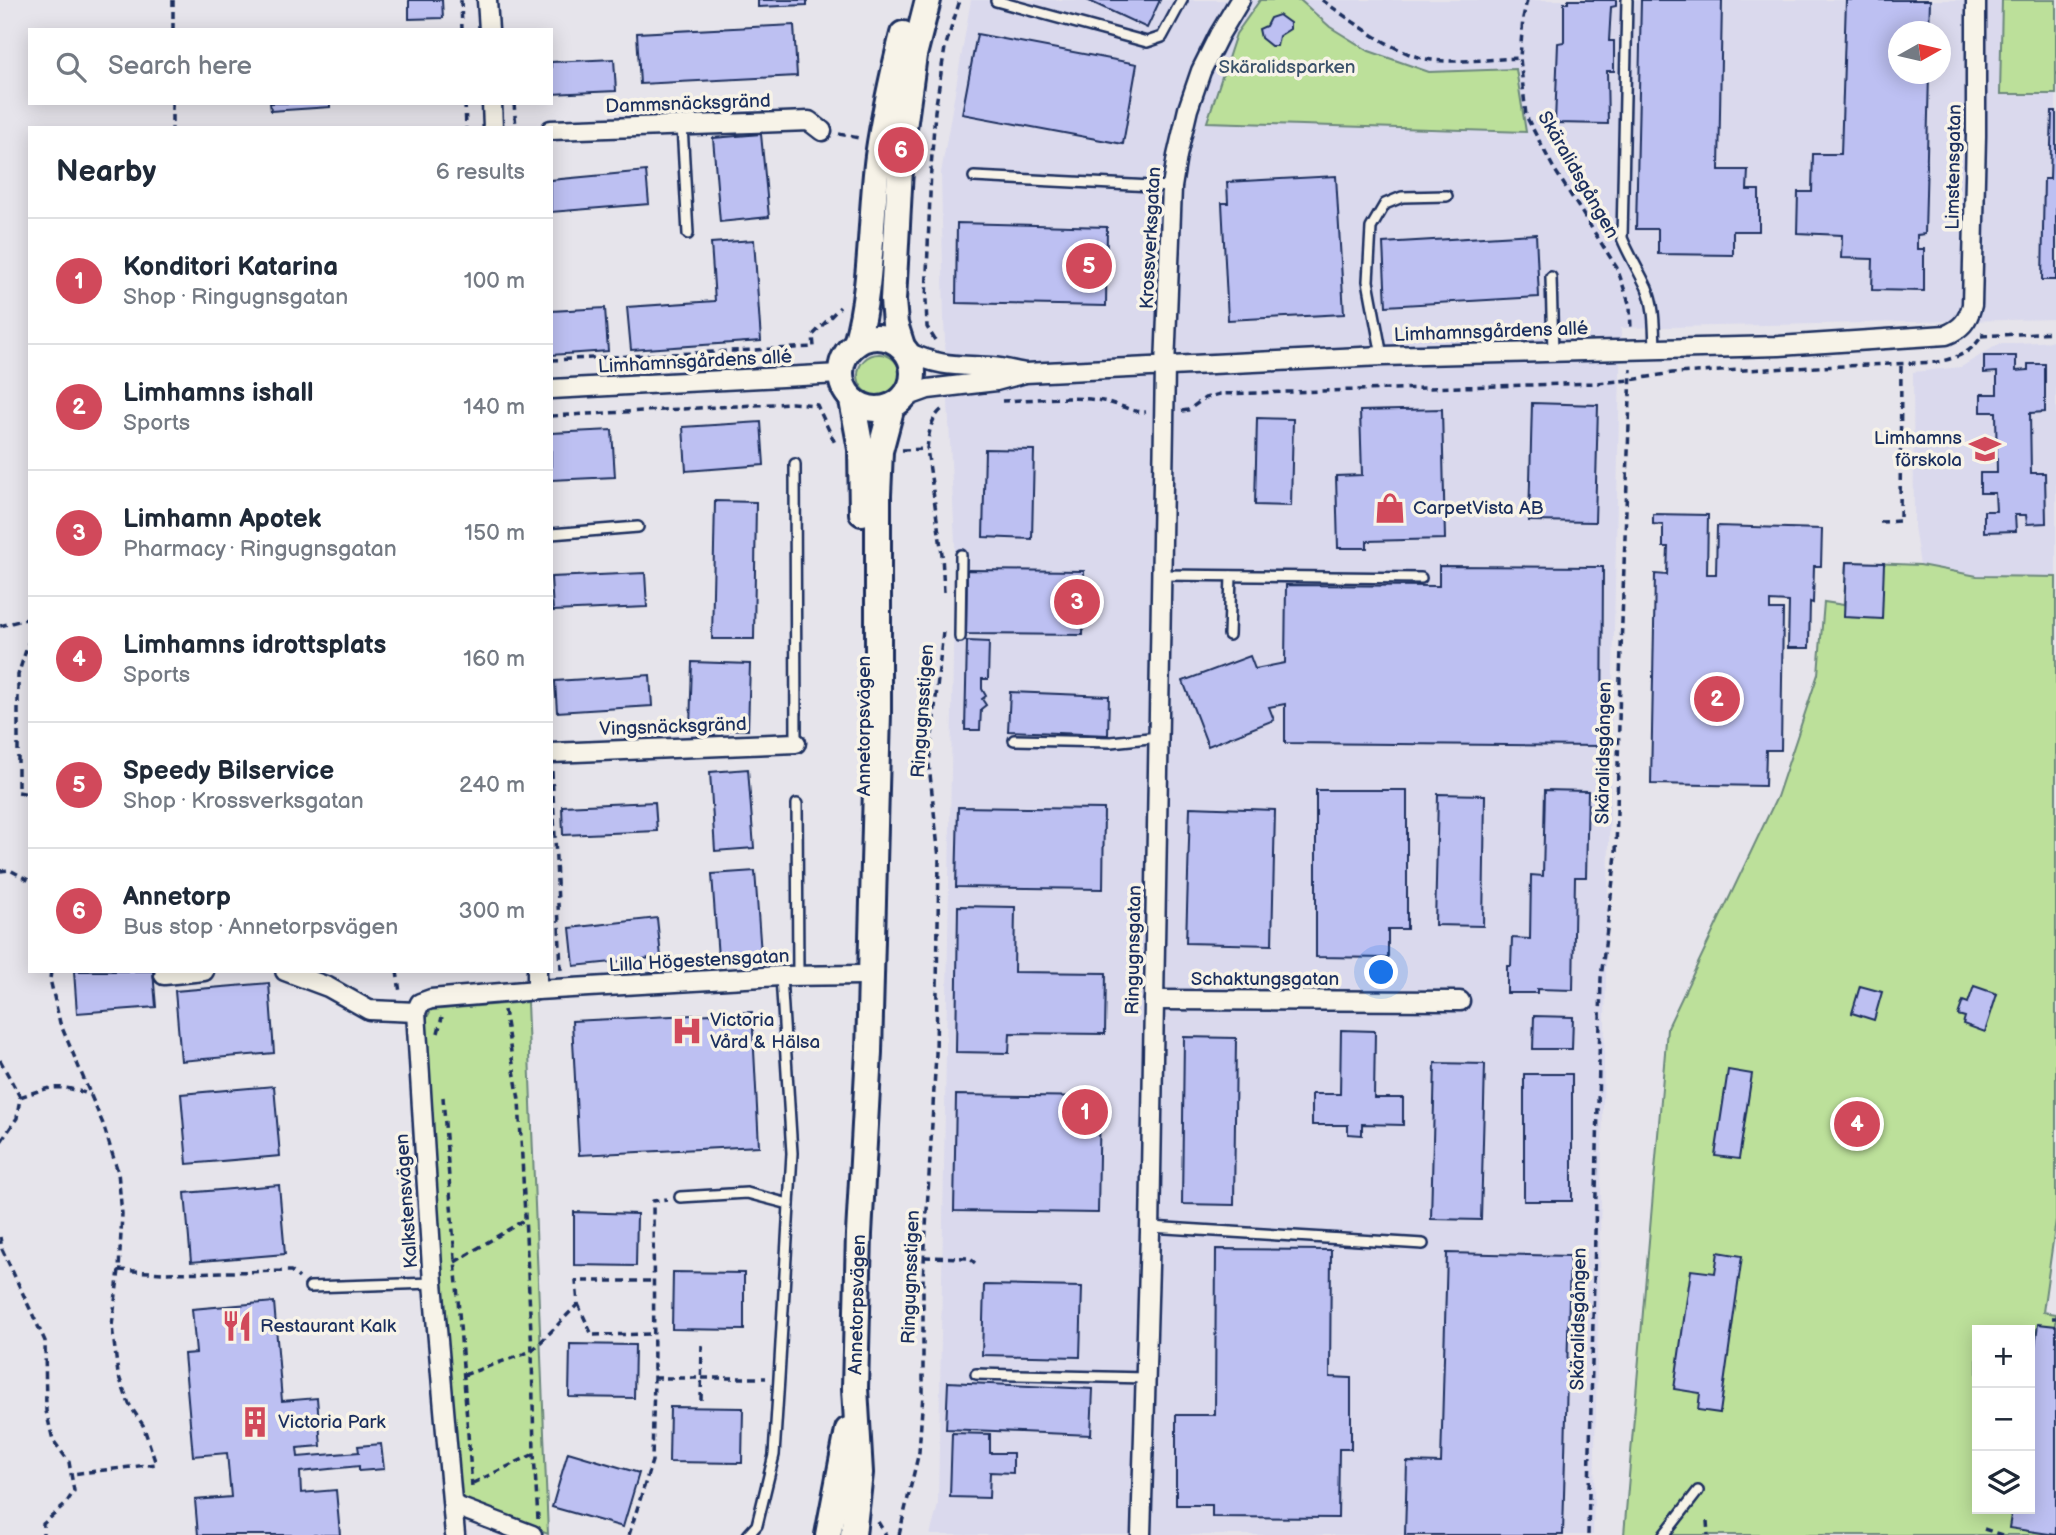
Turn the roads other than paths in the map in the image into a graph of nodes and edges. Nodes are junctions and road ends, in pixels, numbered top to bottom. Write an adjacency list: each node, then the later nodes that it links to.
1 (487, 0): 9 (street)
2 (914, 0): 21 (main road)
3 (928, 0): 22 (main road, Annetorpsvägen)
4 (1182, 0): 8 (lane)
5 (1240, 0): 16 (street, Krossverksgatan)
6 (1627, 0): 23 (lane)
7 (1976, 0): 20 (street, Limstensgatan)
8 (996, 1)
9 (489, 28)
10 (492, 105): 12 (street)
11 (682, 125): 13 (street, Dammsnäcksgränd); 14 (street, Dammsnäcksgränd); 18 (lane)
12 (493, 126)
13 (553, 130)
14 (822, 131)
15 (974, 177): 16 (lane)
16 (1172, 187): 26 (street, Krossverksgatan)
17 (1447, 196): 25 (lane)
18 (688, 234)
19 (1551, 277): 24 (lane)
20 (1958, 330): 23 (street, Limhamnsgårdens allé)
21 (856, 344): 22 (main road); 28 (main road)
22 (903, 349): 27 (street, Limhamnsgårdens allé); 31 (main road, Annetorpsvägen)
23 (1655, 349): 24 (street, Limhamnsgårdens allé)
24 (1553, 352): 25 (street, Limhamnsgårdens allé)
25 (1382, 356): 26 (street, Limhamnsgårdens allé)
26 (1165, 367): 27 (street, Limhamnsgårdens allé); 36 (street, Ringugnsgatan)
27 (1025, 373): 31 (street, Limhamnsgårdens allé)
28 (841, 374): 29 (street, Limhamnsgårdens allé); 30 (main road, Annetorpsvägen)
29 (553, 389)
30 (852, 400): 31 (main road); 50 (main road, Annetorpsvägen)
31 (897, 402): 56 (main road, Annetorpsvägen)
32 (795, 464): 43 (lane)
33 (638, 527): 34 (lane)
34 (553, 534)
35 (961, 555): 40 (lane)
36 (1163, 575): 37 (lane); 41 (street, Ringugnsgatan)
37 (1231, 576): 38 (lane); 39 (lane)
38 (1421, 578)
39 (1229, 635)
40 (960, 636)
41 (1159, 737): 42 (lane); 53 (street, Ringugnsgatan)
42 (1014, 740)
43 (796, 743): 44 (street, Vingsnäcksgränd)
44 (553, 753)
45 (797, 804): 51 (lane)
46 (184, 973): 49 (street)
47 (291, 973): 55 (street)
48 (537, 973): 52 (street)
49 (164, 975)
50 (863, 975): 51 (street, Lilla Högestensgatan); 56 (main road, Annetorpsvägen)
51 (790, 976): 52 (street, Lilla Högestensgatan); 58 (lane)
52 (537, 990): 55 (street)
53 (1154, 1000): 54 (street, Schaktungsgatan); 59 (street, Ringugnsgatan)
54 (1460, 1001)
55 (416, 1012): 61 (street, Kalkstensvägen)
56 (869, 1052): 65 (main road, Annetorpsvägen)
57 (680, 1197): 58 (lane)
58 (789, 1204): 70 (lane)
59 (1150, 1227): 60 (lane); 64 (street, Ringugnsgatan)
60 (1423, 1244)
61 (433, 1283): 62 (lane); 67 (street, Kalkstensvägen)
62 (310, 1287)
63 (976, 1374): 64 (lane)
64 (1146, 1378): 73 (street, Ringugnsgatan)
65 (855, 1388): 71 (main road, Annetorpsvägen); 72 (main road, Annetorpsvägen)
66 (1698, 1491): 74 (lane)
67 (453, 1505): 68 (street); 69 (street, Kalkstensvägen)
68 (535, 1530)
69 (455, 1535)
70 (748, 1535)
71 (828, 1535)
72 (853, 1535)
73 (1141, 1535)
74 (1664, 1535)

